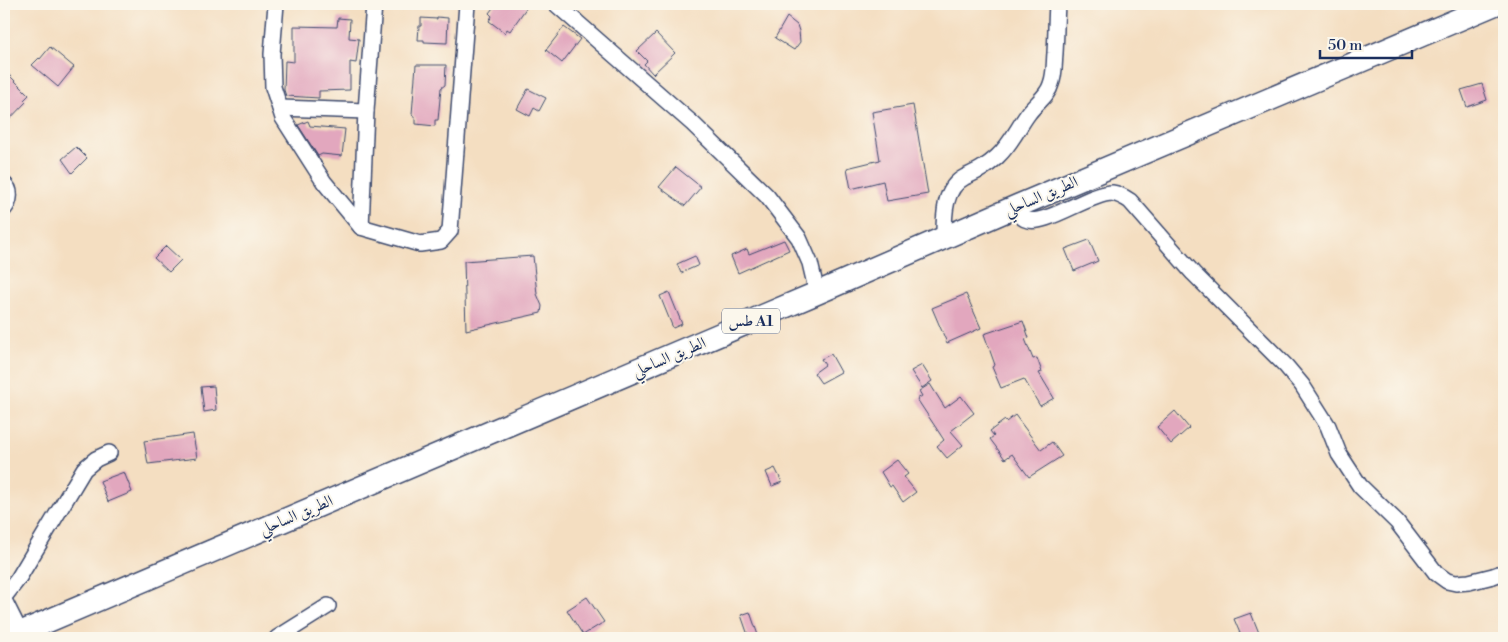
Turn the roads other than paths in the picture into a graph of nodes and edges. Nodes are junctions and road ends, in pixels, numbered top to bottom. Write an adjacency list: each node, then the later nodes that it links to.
1 (276, 4): 7 (street)
2 (374, 4): 8 (street)
3 (467, 4): 12 (street)
4 (1057, 4): 13 (street)
5 (1495, 4): 10 (highway, الطريق الساحلي / طس A1)
6 (561, 6): 14 (street)
7 (280, 108): 8 (street); 12 (street)
8 (366, 111): 12 (street)
9 (4, 184): 11 (street)
10 (1014, 208): 13 (highway, الطريق الساحلي / طس A1); 16 (street)
11 (4, 209)
12 (361, 227)
13 (944, 238): 14 (highway, الطريق الساحلي / طس A1)
14 (818, 293): 19 (highway, الطريق الساحلي / طس A1)
15 (109, 453): 17 (street)
16 (1504, 572)
17 (4, 599): 19 (street)
18 (328, 606): 20 (street)
19 (18, 636)
20 (277, 638)

